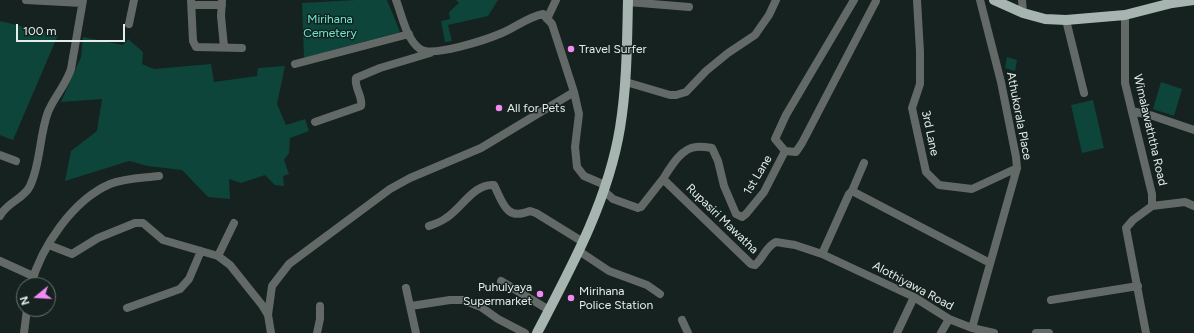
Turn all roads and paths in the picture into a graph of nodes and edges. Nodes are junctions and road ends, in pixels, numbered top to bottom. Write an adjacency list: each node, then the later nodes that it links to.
1 (26, 0): 12 (street)
2 (134, 0): 23 (street)
3 (396, 0): 24 (street)
4 (556, 0): 21 (street)
5 (776, 0): 29 (street)
6 (854, 0): 35 (street, 1st Lane)
7 (917, 0): 39 (street, 3rd Lane)
8 (980, 0): 39 (street, Athukorala Place)
9 (994, 0): 19 (main road)
10 (1022, 0): 19 (street)
11 (1194, 0): 15 (main road)
12 (82, 1): 46 (street)
13 (628, 1): 18 (street); 29 (main road)
14 (876, 1): 35 (street)
15 (1172, 1): 20 (main road)
16 (192, 3): 17 (street); 25 (street)
17 (222, 3): 25 (street)
18 (689, 7)
19 (1023, 13): 22 (main road)
20 (1125, 15): 22 (main road); 32 (street, Wimalawaththa Road)
21 (548, 18): 27 (street); 30 (street)
22 (1066, 20): 31 (street)
23 (129, 24)
24 (408, 34): 27 (street); 28 (street)
25 (224, 47): 26 (street)
26 (242, 48)
27 (431, 52): 33 (street)
28 (295, 64)
29 (626, 82): 42 (main road)
30 (574, 92): 42 (street); 67 (street)
31 (1084, 93)
32 (1132, 111): 34 (street); 44 (street, Wimalawaththa Road)
33 (315, 122)
34 (1194, 130)
35 (785, 151): 41 (street, 1st Lane)
36 (0, 155): 37 (street)
37 (16, 162)
38 (864, 163): 43 (street)
39 (1016, 168): 55 (street, Athukorala Place)
40 (159, 176): 49 (street)
41 (663, 179): 42 (street); 52 (street, Rupasiri Mawatha)
42 (605, 188): 50 (main road)
43 (852, 191): 52 (street); 55 (street)
44 (1152, 206): 45 (street); 58 (street)
45 (1194, 206)
46 (0, 216)
47 (234, 223): 53 (street)
48 (429, 226): 50 (street)
49 (49, 245): 51 (street); 56 (street)
50 (581, 247): 60 (street); 66 (main road)
51 (201, 251): 53 (street); 65 (street)
52 (822, 254): 61 (street, Alothiyawa Road)
53 (218, 256): 67 (street)
54 (0, 261): 56 (street)
55 (990, 263): 71 (street, Athukorala Place)
56 (33, 276)
57 (501, 281): 66 (street)
58 (1138, 286): 62 (street); 84 (street)
59 (406, 288): 64 (street)
60 (660, 294)
61 (914, 297): 69 (street, Alothiyawa Road); 79 (street)
62 (1051, 300)
63 (320, 306): 74 (street)
64 (411, 306): 75 (street); 76 (street)
65 (127, 308)
66 (549, 310): 77 (main road)
67 (268, 315): 73 (street)
68 (26, 317): 72 (street)
69 (949, 319): 71 (street, Alothiyawa Road); 80 (street)
70 (682, 320): 78 (street)
71 (972, 328): 81 (street, Alothiyawa Road)
72 (24, 333)
73 (271, 333)
74 (317, 333)
75 (416, 333)
76 (525, 333)
77 (537, 333)
78 (688, 333)
79 (896, 333)
80 (941, 333)
81 (994, 333)
82 (1036, 333): 83 (street)
83 (1047, 333)
84 (1146, 333)

